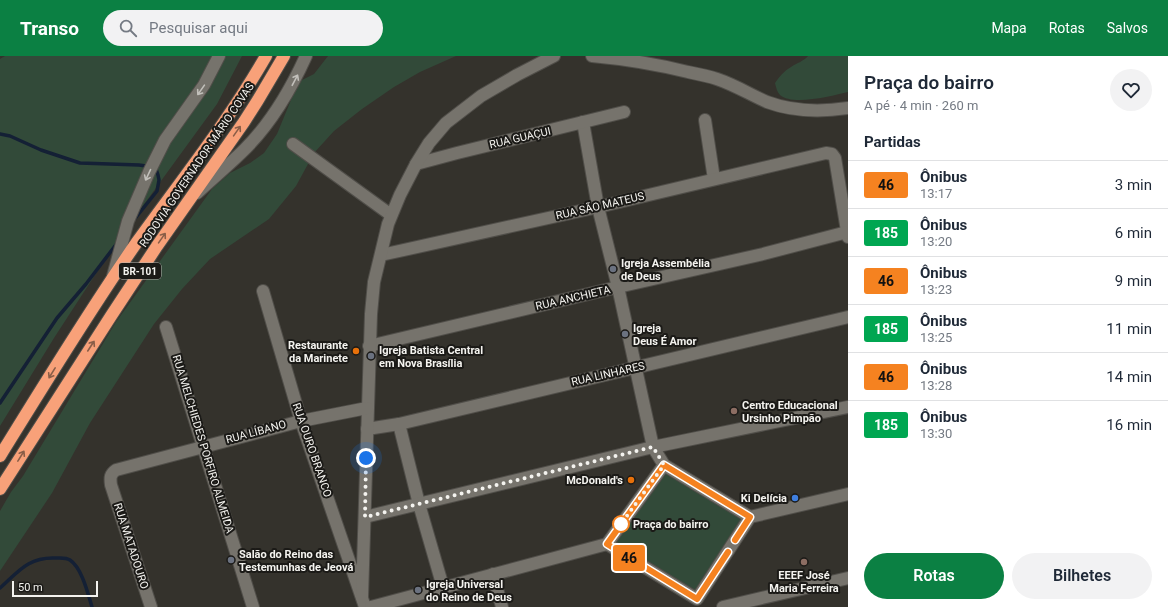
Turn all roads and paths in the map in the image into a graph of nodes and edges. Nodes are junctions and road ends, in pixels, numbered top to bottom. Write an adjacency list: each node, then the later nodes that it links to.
1 (219, 56): 20 (street, RODOVIA GOVERNADOR MÁRIO COVAS, one-way to 20)
2 (266, 56): 20 (highway, RODOVIA GOVERNADOR MÁRIO COVAS / BR-101)
3 (284, 56): 15 (highway, RODOVIA GOVERNADOR MÁRIO COVAS / BR-101, one-way to 3)
4 (306, 56): 15 (street, one-way to 4)
5 (554, 56): 12 (street)
6 (592, 56): 7 (street)
7 (848, 108)
8 (624, 112): 10 (street, RUA GUAÇUI)
9 (705, 120): 14 (street)
10 (583, 122): 12 (street, RUA GUAÇUI); 16 (street)
11 (293, 144): 17 (street)
12 (416, 164): 17 (street)
13 (844, 177): 14 (street, RUA SÃO MATEUS); 18 (street)
14 (714, 179): 16 (street, RUA SÃO MATEUS)
15 (188, 202): 37 (highway, RODOVIA GOVERNADOR MÁRIO COVAS / BR-101, one-way to 15)
16 (598, 207): 19 (street, RUA SÃO MATEUS); 21 (street)
17 (391, 215): 19 (street)
18 (847, 235): 21 (street, RUA ANCHIETA)
19 (381, 255): 25 (street)
20 (111, 282): 34 (highway, RODOVIA GOVERNADOR MÁRIO COVAS / BR-101, one-way to 34)
21 (618, 287): 25 (street, RUA ANCHIETA); 26 (street)
22 (263, 291): 29 (street, RUA OURO BRANCO)
23 (848, 317): 26 (street, RUA LINHARES)
24 (166, 327): 32 (street, RUA MELCHIEDES PORFIRO ALMEIDA)
25 (369, 346): 28 (street)
26 (635, 367): 30 (street, RUA LINHARES); 33 (street)
27 (848, 407): 33 (street)
28 (367, 408): 29 (street, RUA LÍBANO); 31 (street)
29 (301, 421): 32 (street, RUA LÍBANO); 46 (street, RUA OURO BRANCO)
30 (399, 424): 31 (street, RUA LINHARES); 39 (street)
31 (367, 429): 40 (street)
32 (204, 446): 36 (street, RUA LÍBANO); 49 (street, RUA MELCHIEDES PORFIRO ALMEIDA)
33 (653, 447): 35 (street); 39 (street)
34 (0, 456)
35 (664, 465): 41 (street); 42 (street)
36 (111, 485): 48 (street, RUA MATADOURO)
37 (0, 489)
38 (848, 494): 41 (street)
39 (419, 504): 40 (street); 45 (street)
40 (365, 517): 46 (street)
41 (750, 517): 47 (street)
42 (607, 544): 43 (street); 47 (street)
43 (494, 574): 45 (street); 51 (street)
44 (848, 578): 52 (street)
45 (443, 587): 50 (street)
46 (364, 602)
47 (698, 603)
48 (151, 607)
49 (253, 607)
50 (371, 607)
51 (502, 607)
52 (723, 607)

